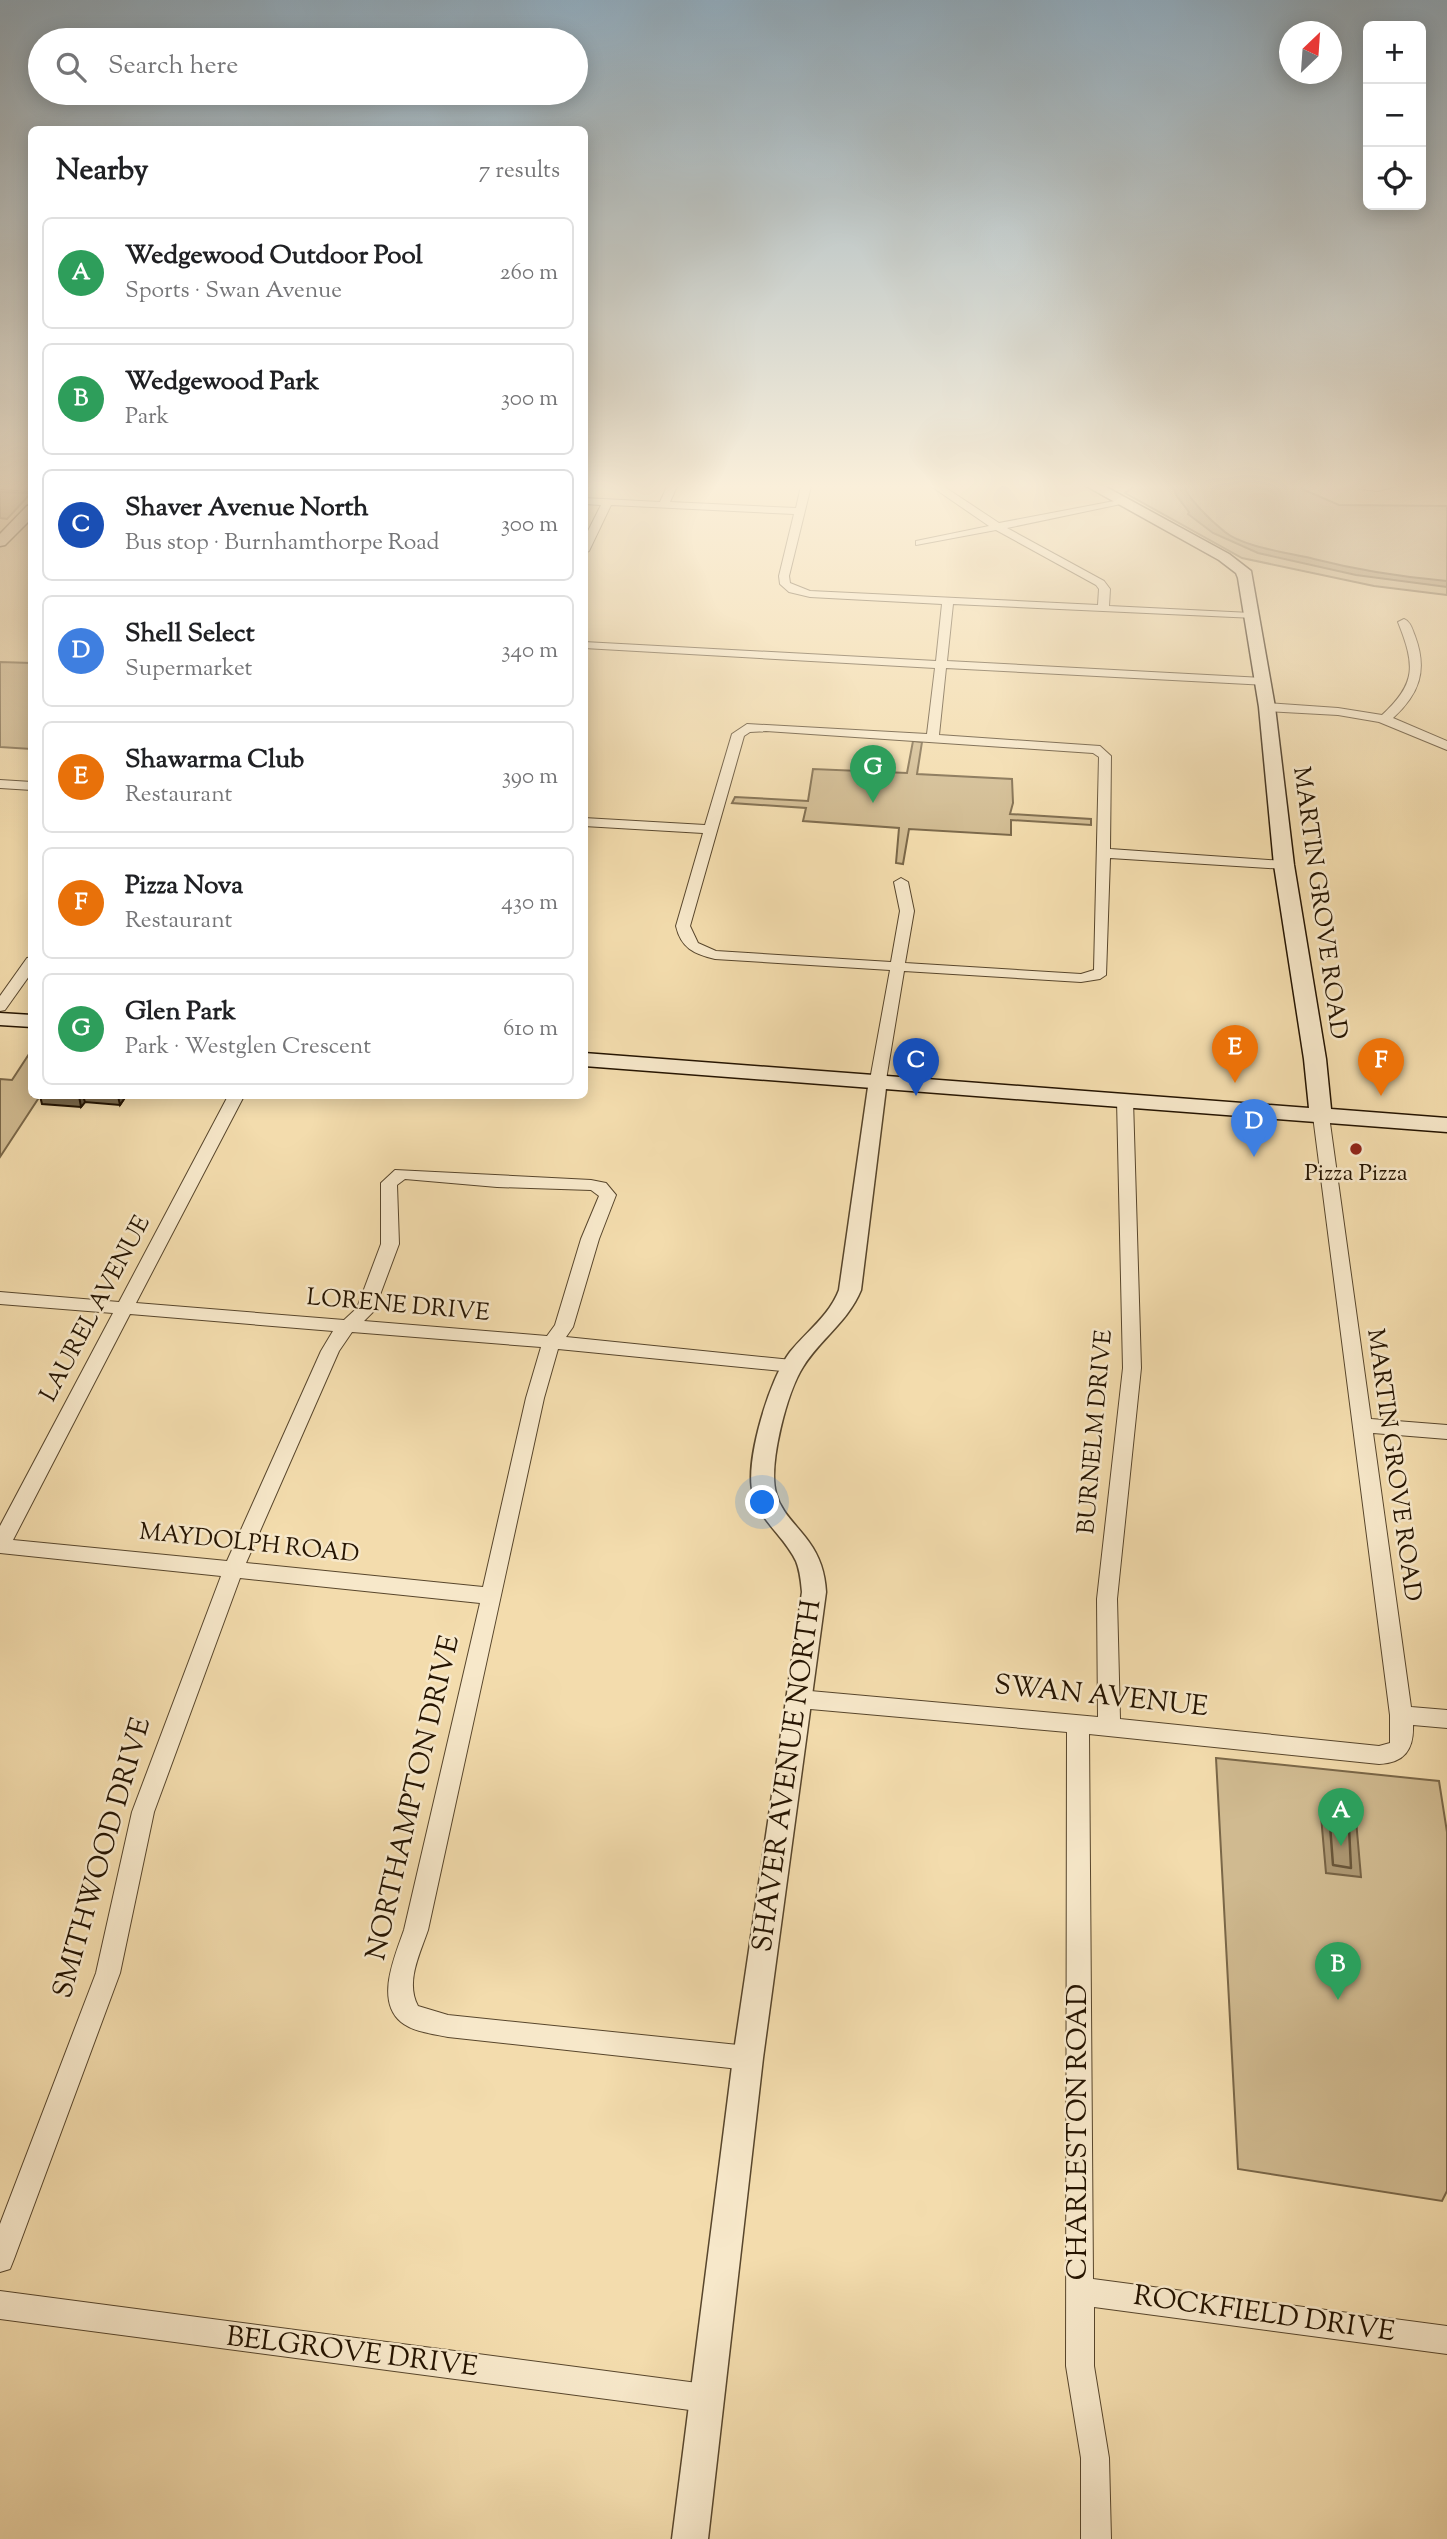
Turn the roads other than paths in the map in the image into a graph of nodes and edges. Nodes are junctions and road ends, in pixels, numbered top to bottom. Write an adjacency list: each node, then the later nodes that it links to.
1 (938, 600): 4 (street)
2 (1104, 600): 5 (street)
3 (1249, 600): 6 (main road, MARTIN GROVE ROAD)
4 (948, 601): 5 (street); 9 (street)
5 (1104, 608): 6 (street)
6 (1251, 616): 10 (main road, MARTIN GROVE ROAD)
7 (1404, 622): 12 (street)
8 (588, 645): 9 (street)
9 (939, 664): 10 (street); 13 (street)
10 (1263, 682): 11 (main road, MARTIN GROVE ROAD)
11 (1267, 707): 12 (street); 20 (main road, MARTIN GROVE ROAD)
12 (1386, 718): 14 (street)
13 (933, 737): 18 (street); 19 (street)
14 (1447, 746)
15 (0, 784): 16 (street)
16 (28, 786)
17 (588, 822): 18 (street)
18 (710, 829): 23 (street)
19 (1102, 853): 20 (street); 23 (street)
20 (1284, 865): 31 (main road, MARTIN GROVE ROAD)
21 (901, 882): 23 (street, SHAVER AVENUE NORTH)
22 (28, 967): 24 (street)
23 (896, 968): 28 (street, SHAVER AVENUE NORTH)
24 (0, 1007)
25 (0, 1018): 26 (main road)
26 (28, 1021)
27 (588, 1059): 28 (main road)
28 (878, 1080): 30 (main road); 37 (street, SHAVER AVENUE NORTH)
29 (234, 1099): 34 (street, LAUREL AVENUE)
30 (1125, 1100): 31 (main road); 47 (street, BURNELM DRIVE)
31 (1321, 1116): 32 (main road); 38 (street, MARTIN GROVE ROAD)
32 (1447, 1125)
33 (0, 1298): 34 (street, LORENE DRIVE)
34 (124, 1307): 35 (street, LORENE DRIVE); 40 (street, LAUREL AVENUE)
35 (346, 1327): 36 (street, LORENE DRIVE); 36 (street, SMITHWOOD DRIVE); 41 (street, SMITHWOOD DRIVE)
36 (551, 1343): 37 (street, LORENE DRIVE); 42 (street, NORTHAMPTON DRIVE)
37 (792, 1366): 43 (street, SHAVER AVENUE NORTH)
38 (1361, 1425): 39 (street); 44 (street, MARTIN GROVE ROAD)
39 (1447, 1432)
40 (0, 1546): 41 (street, MAYDOLPH ROAD)
41 (234, 1568): 42 (street, MAYDOLPH ROAD); 50 (street, SMITHWOOD DRIVE)
42 (492, 1596): 49 (street, NORTHAMPTON DRIVE)
43 (799, 1699): 46 (street, SWAN AVENUE); 49 (street, SHAVER AVENUE NORTH)
44 (1401, 1715): 45 (street); 48 (street, MARTIN GROVE ROAD)
45 (1447, 1719)
46 (1078, 1724): 47 (street, SWAN AVENUE); 51 (street, CHARLESTON ROAD)
47 (1109, 1727): 48 (street, SWAN AVENUE)
48 (1396, 1753)
49 (748, 2058): 54 (street, SHAVER AVENUE NORTH)
50 (0, 2259)
51 (1080, 2291): 53 (street, ROCKFIELD DRIVE); 56 (street, CHARLESTON ROAD)
52 (0, 2305): 54 (street, BELGROVE DRIVE)
53 (1447, 2340)
54 (705, 2398): 55 (street, SHAVER AVENUE NORTH)
55 (690, 2539)
56 (1096, 2539)

